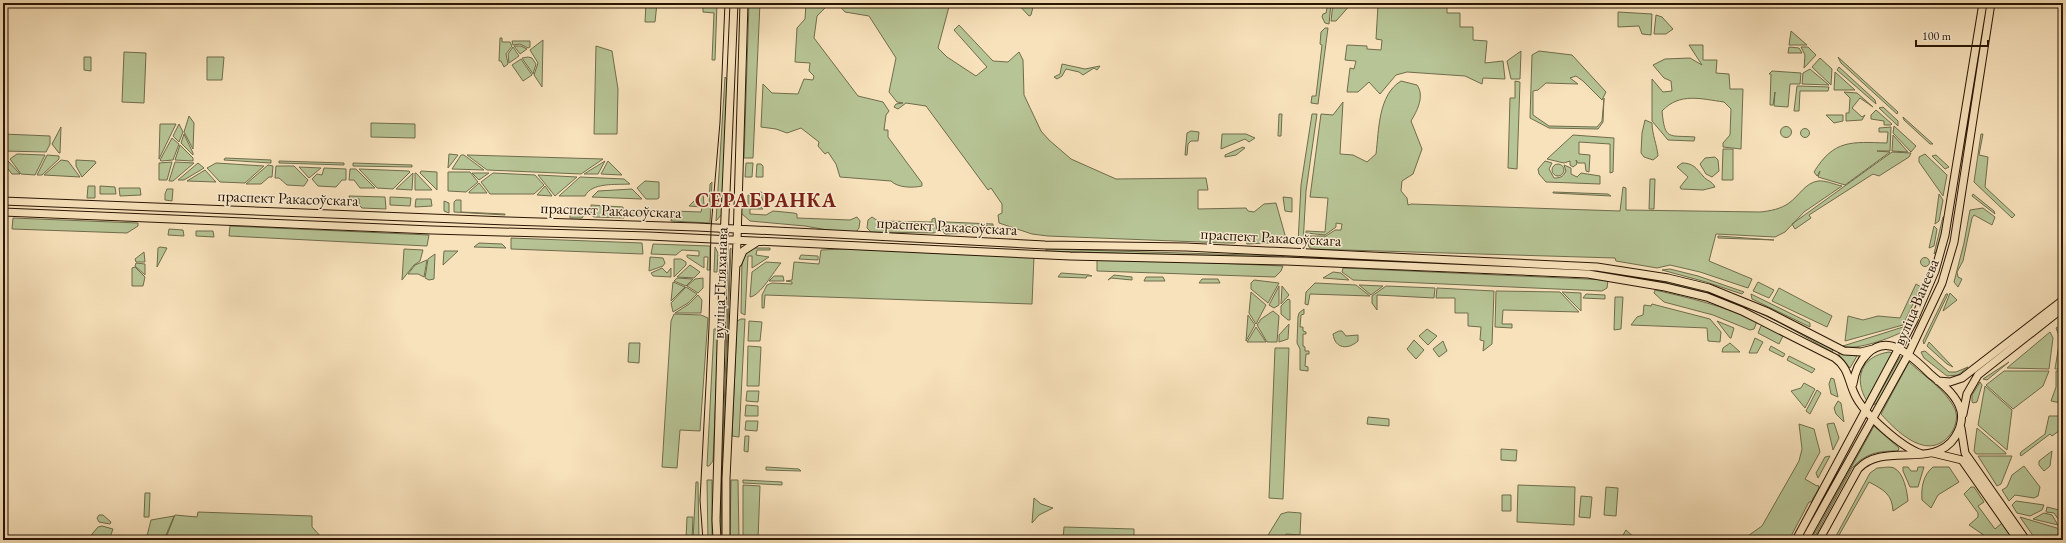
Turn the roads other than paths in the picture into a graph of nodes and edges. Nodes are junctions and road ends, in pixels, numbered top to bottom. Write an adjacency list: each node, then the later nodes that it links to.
1 (734, 3): 8 (main road, вуліца Пляханава)
2 (744, 3): 9 (main road, вуліца Пляханава)
3 (1983, 3): 19 (main road, вуліца Ванеева)
4 (1991, 3): 20 (main road, вуліца Ванеева)
5 (3, 201): 7 (main road, праспект Ракасоўскага)
6 (3, 212): 10 (main road, праспект Ракасоўскага)
7 (544, 222): 8 (main road, праспект Ракасоўскага); 10 (main road)
8 (725, 228): 9 (main road, праспект Ракасоўскага); 11 (main road, вуліца Пляханава)
9 (737, 229): 12 (main road, вуліца Пляханава); 18 (main road, праспект Ракасоўскага)
10 (543, 233): 11 (main road, праспект Ракасоўскага)
11 (724, 240): 12 (main road, праспект Ракасоўскага); 29 (main road, вуліца Пляханава)
12 (737, 241): 13 (main road, праспект Ракасоўскага); 14 (main road, вуліца Пляханава)
13 (758, 242): 14 (main road); 22 (main road, праспект Ракасоўскага)
14 (735, 279): 30 (main road, вуліца Пляханава)
15 (2063, 300): 17 (main road)
16 (2063, 308): 17 (main road)
17 (2043, 319): 21 (main road); 25 (main road)
18 (1873, 349): 19 (main road, праспект Ракасоўскага); 22 (main road)
19 (1899, 349): 20 (main road); 23 (main road, вуліца Ванеева)
20 (1908, 355): 21 (main road); 24 (main road, вуліца Ванеева)
21 (1938, 381): 25 (main road)
22 (1852, 388): 23 (main road, праспект Ракасоўскага)
23 (1866, 411): 24 (main road, праспект Ракасоўскага); 31 (main road, вуліца Ванеева)
24 (1874, 418): 28 (main road, праспект Ракасоўскага); 32 (main road, вуліца Ванеева)
25 (1962, 418): 26 (main road)
26 (1960, 426): 27 (main road); 35 (main road)
27 (1933, 453): 28 (main road); 34 (main road)
28 (1922, 454): 33 (main road)
29 (717, 540)
30 (726, 540)
31 (1796, 540)
32 (1805, 540)
33 (1820, 540)
34 (2018, 540)
35 (2026, 540)

